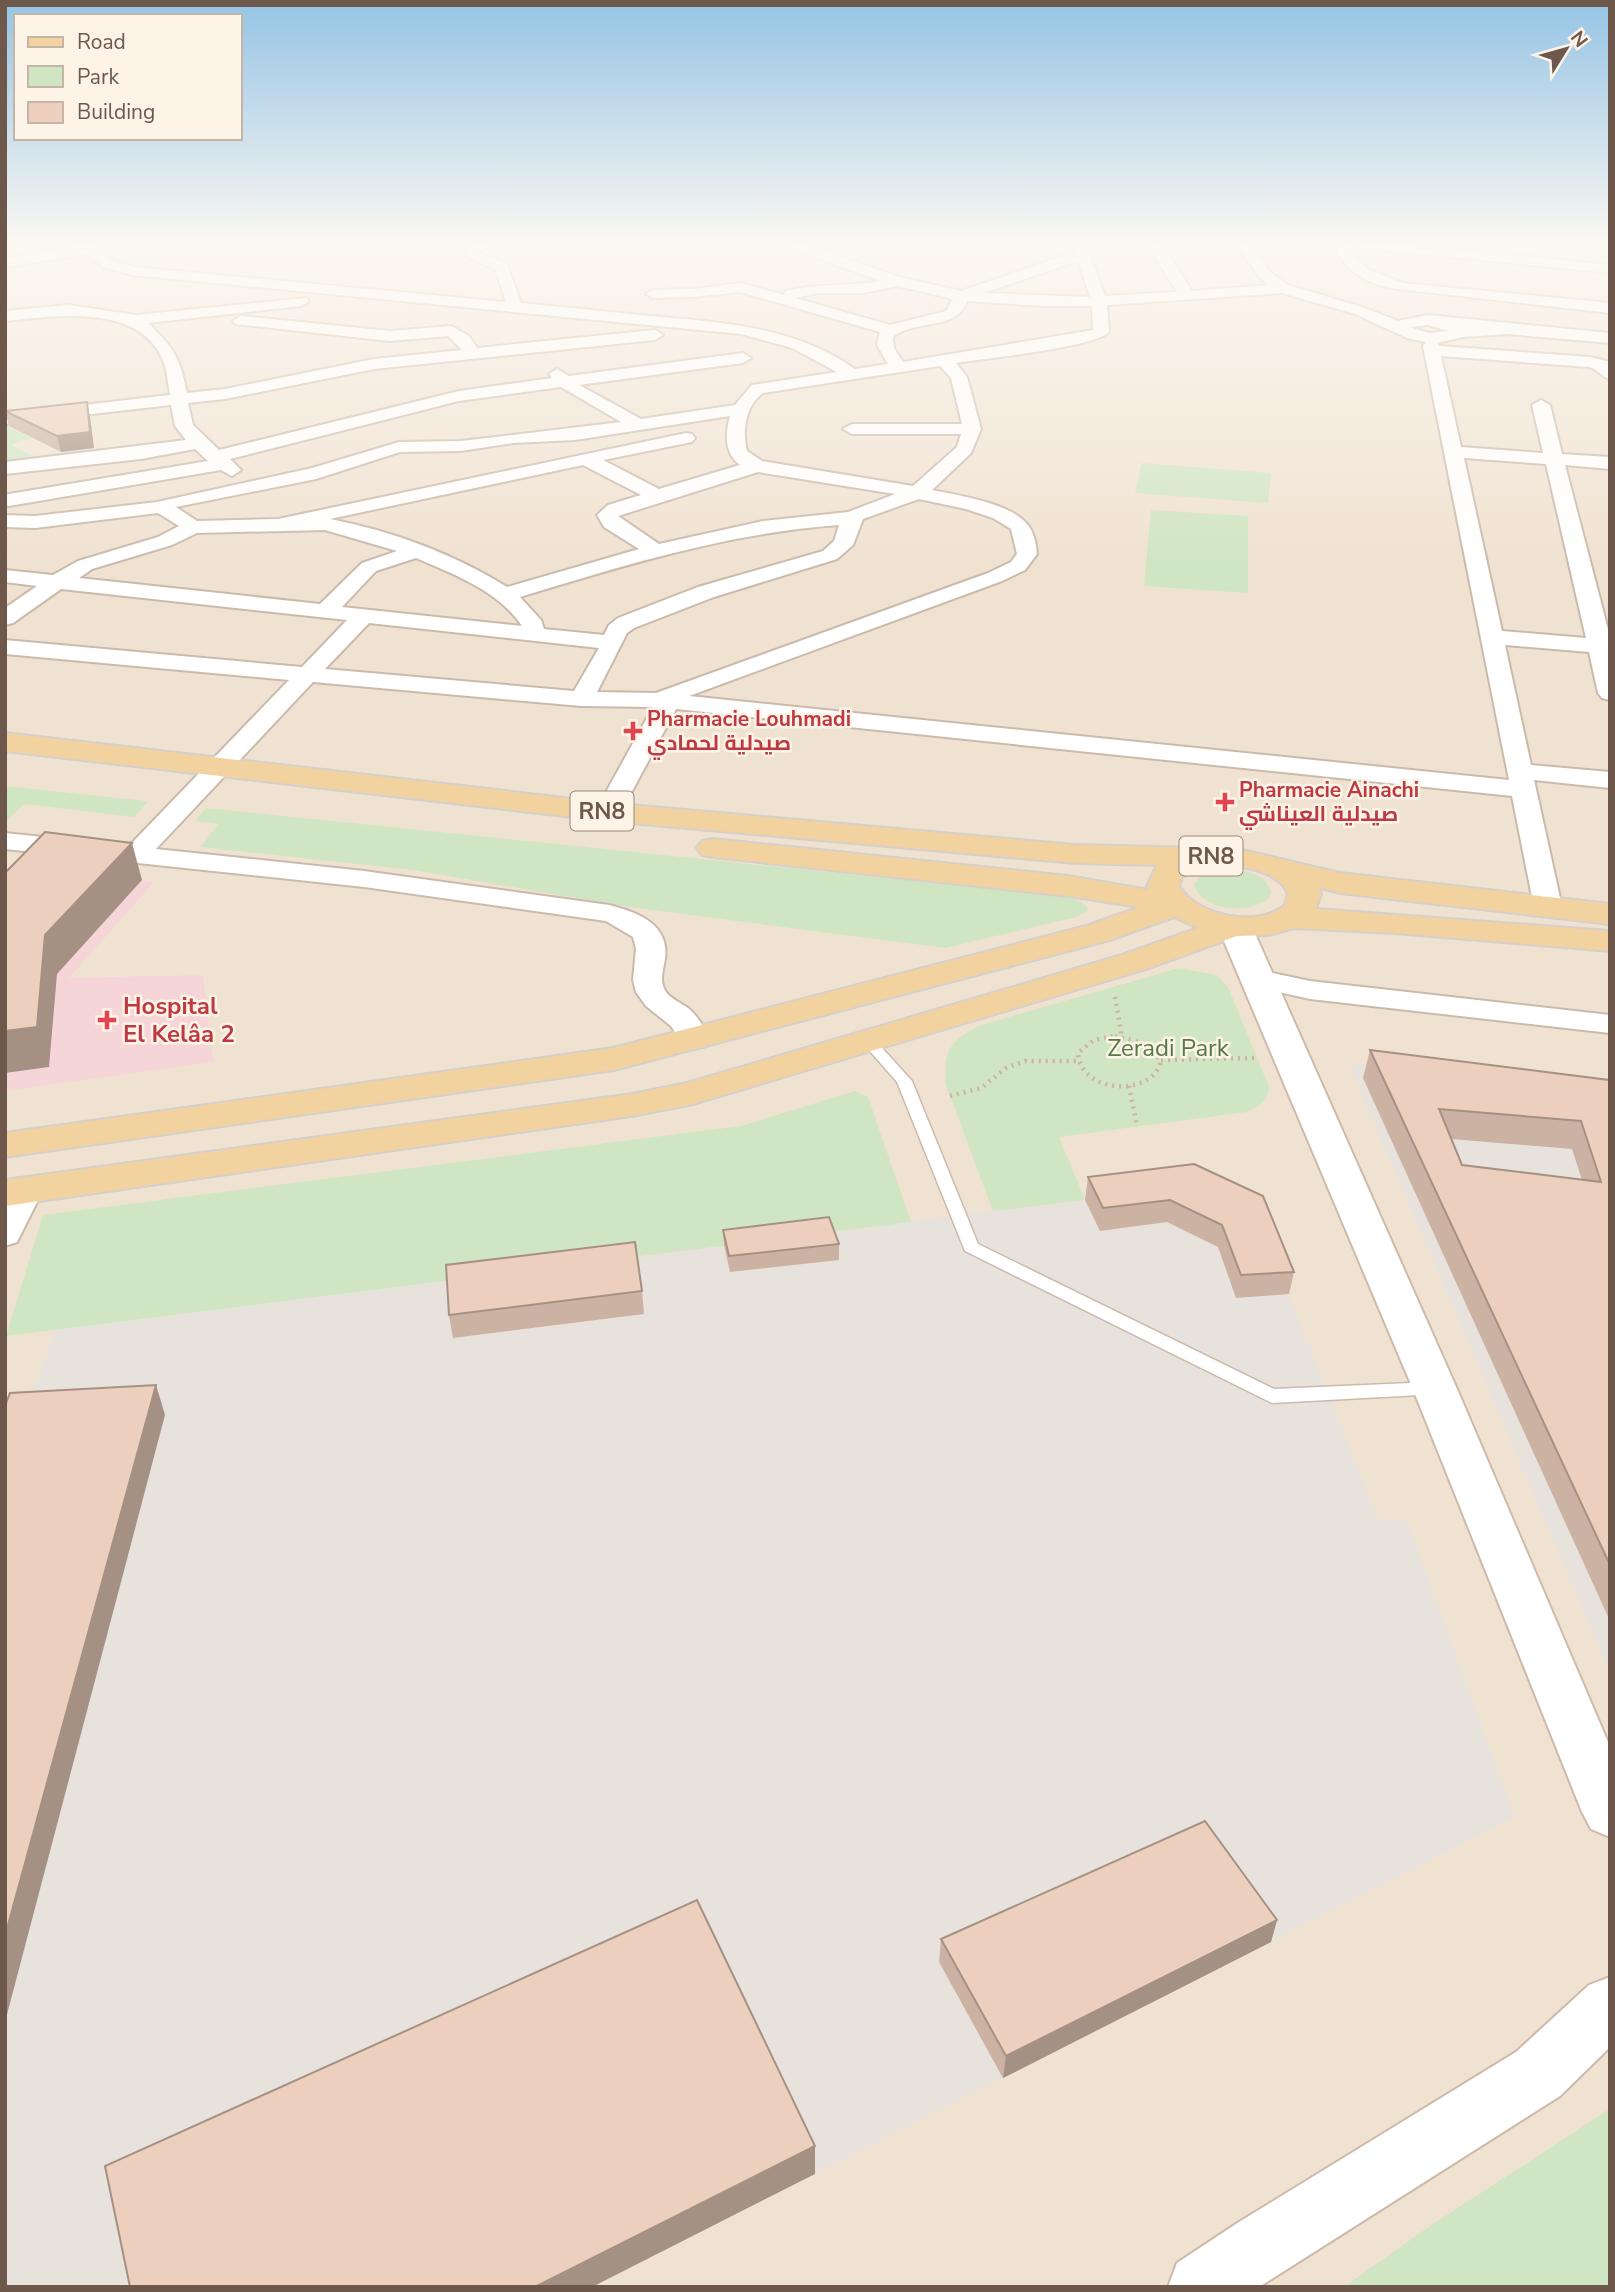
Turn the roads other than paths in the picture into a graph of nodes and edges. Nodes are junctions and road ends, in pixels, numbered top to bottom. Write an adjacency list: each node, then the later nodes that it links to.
1 (167, 352): 20 (street)
2 (493, 352): 9 (street)
3 (545, 352): 16 (street)
4 (818, 352): 14 (street)
5 (888, 352): 12 (street)
6 (992, 352): 11 (street)
7 (1432, 352): 33 (street)
8 (1476, 352): 15 (street)
9 (473, 354): 13 (street)
10 (743, 358): 16 (street)
11 (943, 359): 12 (street); 30 (street)
12 (898, 366): 14 (street)
13 (340, 371): 17 (street); 20 (street)
14 (850, 373): 26 (street)
15 (1610, 374)
16 (565, 381): 18 (street); 21 (street)
17 (359, 384)
18 (488, 391): 22 (street); 25 (street)
19 (375, 397): 25 (street)
20 (180, 401): 27 (street); 31 (street)
21 (596, 403): 23 (street); 28 (street)
22 (531, 405)
23 (567, 405)
24 (1541, 405): 36 (street)
25 (394, 412): 37 (street)
26 (738, 418): 28 (street); 35 (street); 39 (street)
27 (5, 419)
28 (638, 425): 32 (street)
29 (852, 429): 30 (street)
30 (972, 429): 44 (street)
31 (199, 443): 34 (street); 37 (street)
32 (399, 447): 42 (street); 43 (street)
33 (1454, 453): 36 (street); 63 (street)
34 (120, 455): 40 (street); 41 (street)
35 (586, 460): 42 (street); 45 (street)
36 (1554, 460): 38 (street); 54 (street)
37 (219, 461): 41 (street); 43 (street)
38 (1610, 463)
39 (757, 466): 44 (street); 45 (street)
40 (7, 468): 46 (street)
41 (139, 478): 46 (street)
42 (465, 483): 50 (street)
43 (254, 486): 47 (street)
44 (917, 494): 48 (street); 70 (street)
45 (657, 496): 52 (street)
46 (7, 502)
47 (162, 507): 49 (street); 51 (street)
48 (852, 518): 52 (street); 64 (street)
49 (5, 521)
50 (278, 525): 51 (street); 53 (street)
51 (193, 527): 57 (street)
52 (655, 551): 58 (street)
53 (415, 552): 58 (street); 59 (street)
54 (1580, 566): 56 (street); 66 (street)
55 (5, 576): 57 (street)
56 (1600, 579)
57 (55, 583): 59 (street); 61 (street)
58 (503, 595): 62 (street)
59 (324, 612): 60 (street)
60 (363, 616): 62 (street); 67 (street)
61 (5, 618)
62 (532, 635): 64 (street)
63 (1492, 637): 66 (street); 75 (street)
64 (613, 642): 69 (street)
65 (5, 647): 67 (street)
66 (1606, 647): 68 (street)
67 (309, 673): 69 (street); 73 (street)
68 (1610, 693)
69 (581, 699): 70 (street)
70 (662, 701): 75 (street); 78 (street)
71 (5, 742): 74 (main road, RN8)
72 (5, 765): 74 (main road, RN8)
73 (220, 766): 74 (main road, RN8); 77 (street); 78 (main road, RN8)
74 (134, 769): 77 (main road, RN8)
75 (1521, 780): 76 (street); 87 (street)
76 (1610, 780)
77 (199, 788): 81 (street); 84 (main road, RN8)
78 (608, 812): 80 (main road, RN8)
79 (5, 841): 81 (street)
80 (1074, 855): 82 (main road, RN8); 84 (main road)
81 (134, 856): 98 (street)
82 (1201, 856): 83 (main road, RN8); 85 (main road, RN8)
83 (1277, 867): 86 (main road, RN8); 89 (main road, RN8)
84 (1068, 886): 85 (main road, RN8)
85 (1174, 904): 90 (main road, RN8); 91 (main road)
86 (1396, 907): 87 (main road, RN8); 89 (main road, RN8); 92 (main road, RN8)
87 (1548, 907): 88 (main road, RN8)
88 (1610, 914)
89 (1282, 921): 90 (main road, RN8); 94 (street)
90 (1233, 927): 93 (main road); 94 (street)
91 (1098, 933): 93 (main road); 95 (main road)
92 (1610, 941)
93 (1124, 975): 96 (main road)
94 (1258, 979): 97 (street); 103 (street)
95 (915, 983): 96 (main road); 98 (main road)
96 (945, 1017): 99 (main road)
97 (1610, 1024)
98 (695, 1039): 100 (main road)
99 (868, 1041): 101 (main road); 103 (lane)
100 (5, 1145)
101 (15, 1192): 102 (street)
102 (5, 1234)
103 (1435, 1389): 104 (street)
104 (1610, 1812)
105 (1610, 2006): 106 (street)
106 (1201, 2287)

